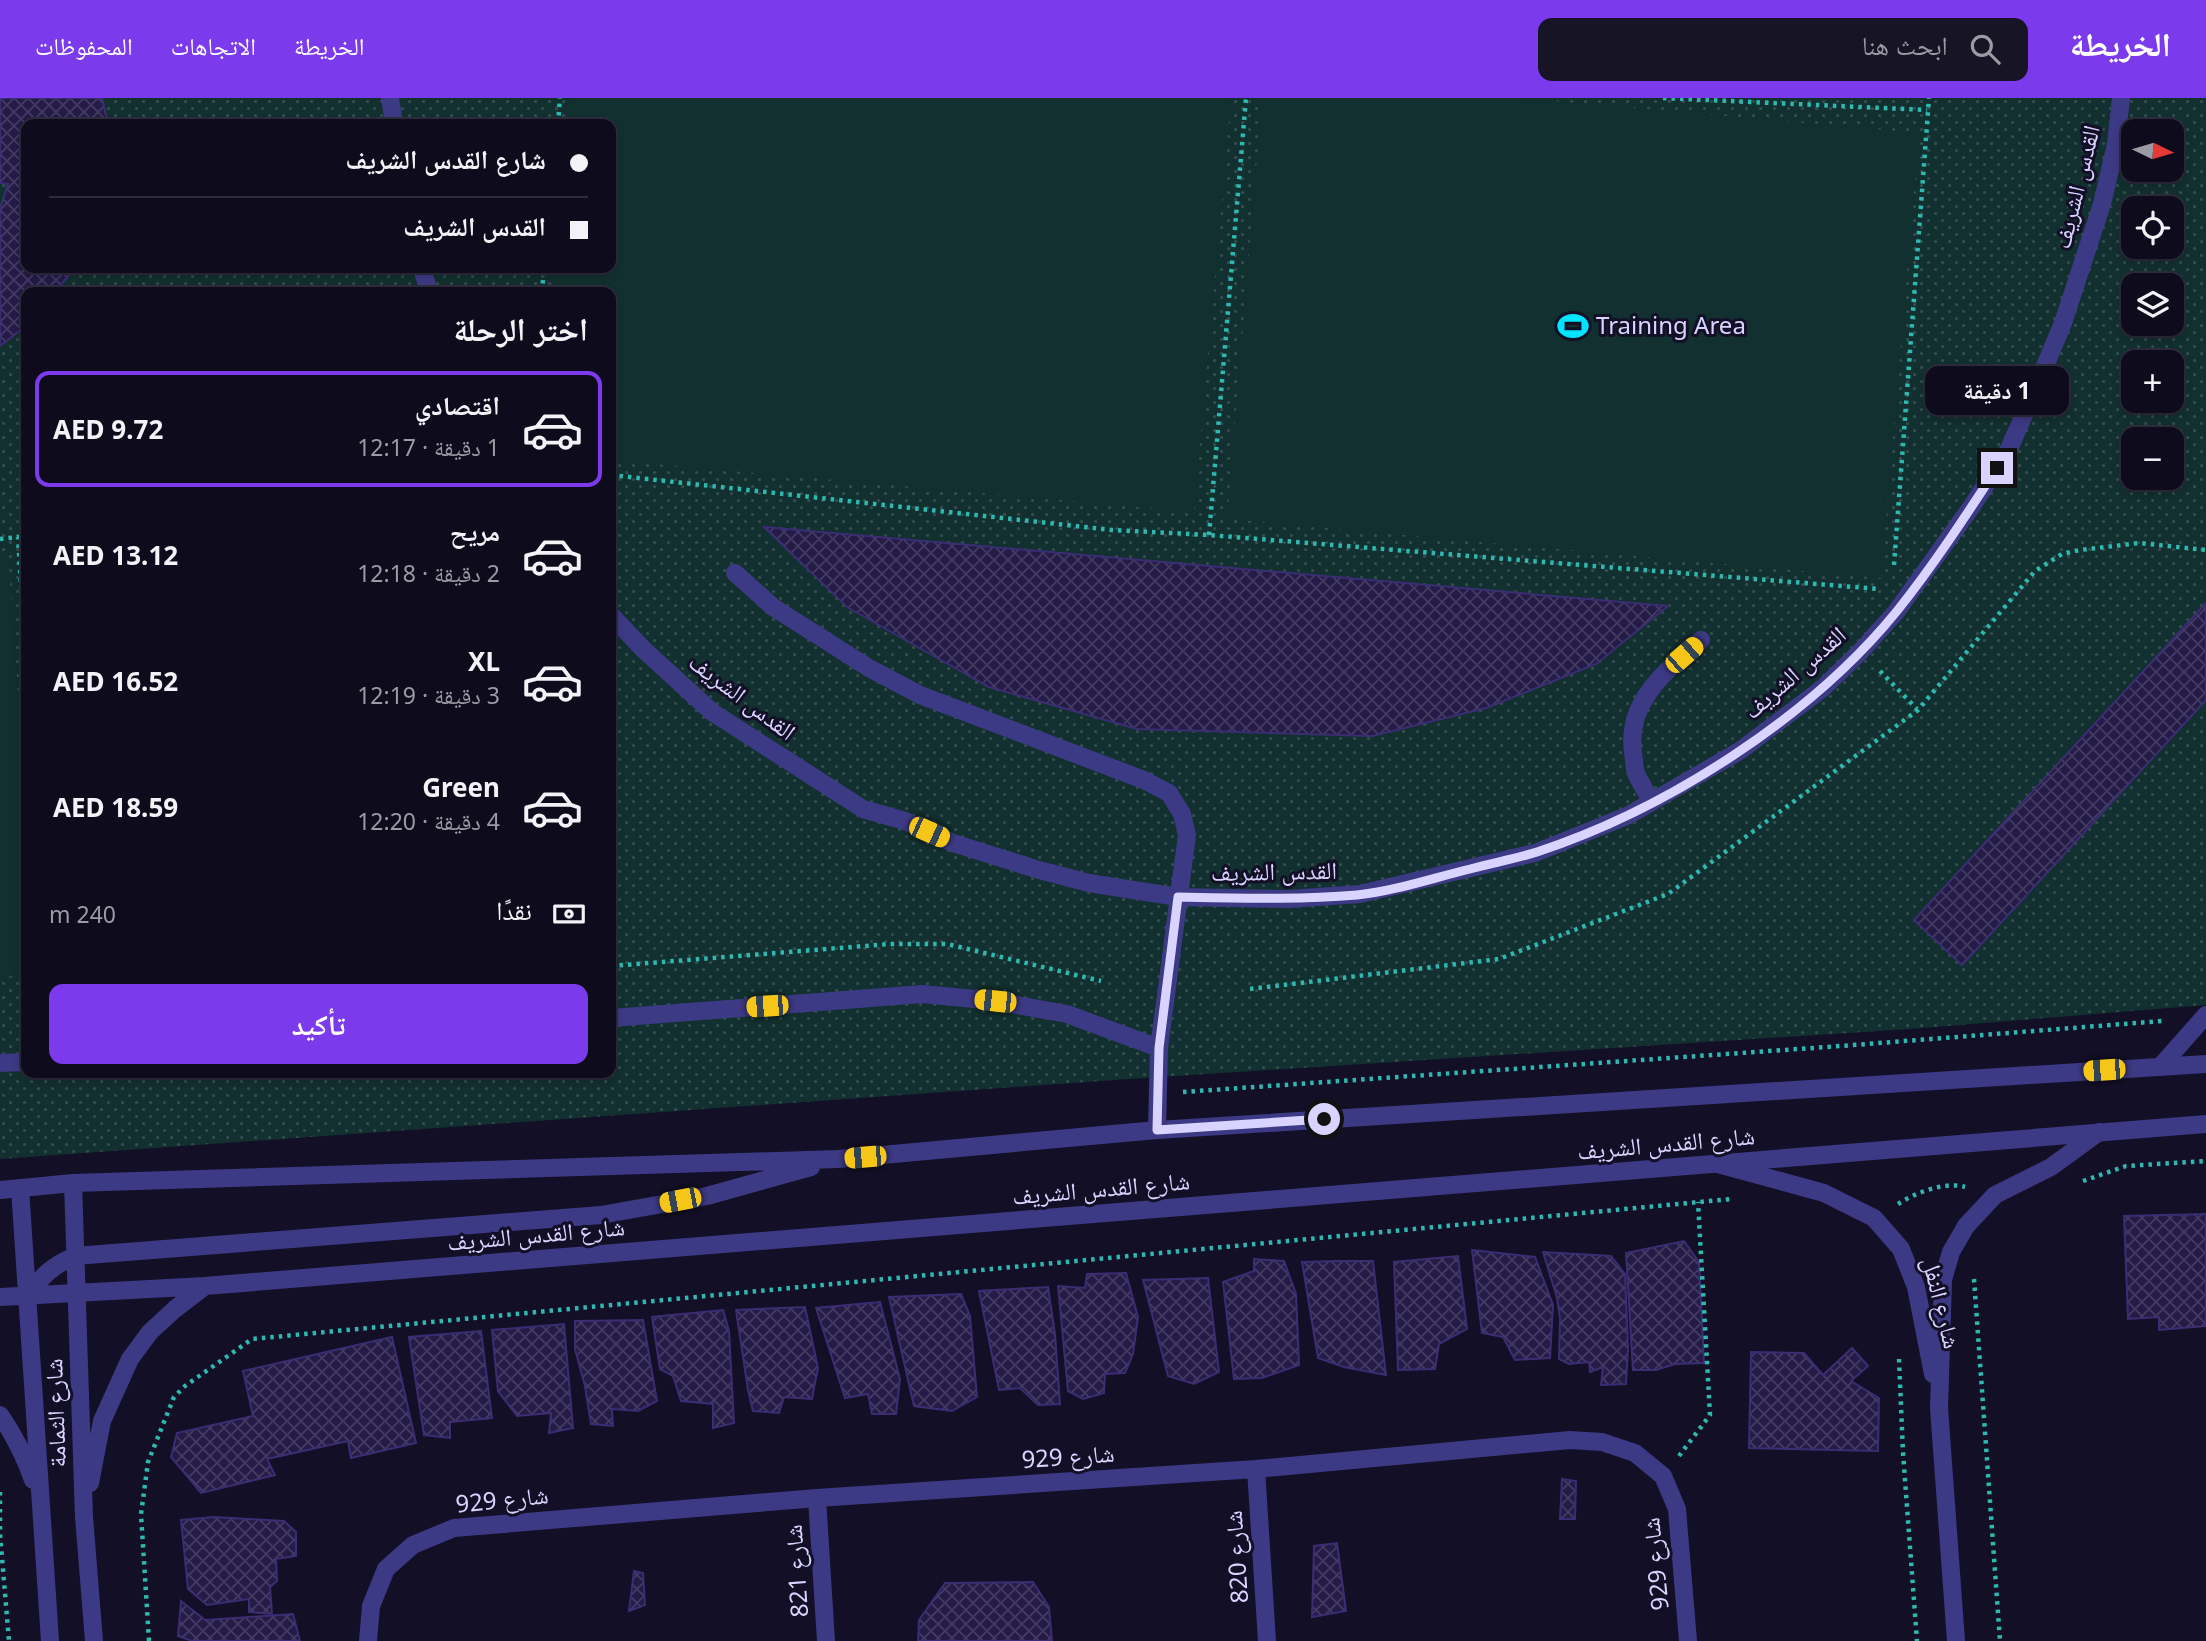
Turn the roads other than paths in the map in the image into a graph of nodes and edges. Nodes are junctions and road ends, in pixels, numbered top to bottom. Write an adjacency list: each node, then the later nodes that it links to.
1 (390, 98): 3 (street)
2 (2121, 98): 7 (street, القدس الشريف)
3 (393, 119)
4 (734, 573): 8 (street)
5 (616, 620): 8 (street, القدس الشريف)
6 (1701, 640): 7 (street)
7 (1652, 802): 8 (street, القدس الشريف)
8 (1178, 897): 11 (street, القدس الشريف)
9 (2205, 1016): 15 (street)
10 (616, 1017): 11 (street)
11 (1159, 1048): 17 (street, القدس الشريف)
12 (21, 1062): 13 (street)
13 (0, 1063)
14 (2206, 1064): 15 (street, شارع القدس الشريف)
15 (2160, 1067): 17 (street, شارع القدس الشريف)
16 (2206, 1125): 18 (street, شارع القدس الشريف)
17 (1157, 1130): 19 (street, شارع القدس الشريف)
18 (2099, 1132): 20 (street, شارع القدس الشريف); 29 (street, شارع النفل)
19 (838, 1159): 21 (street, شارع القدس الشريف); 24 (street)
20 (1718, 1164): 25 (street, شارع القدس الشريف); 29 (street, شارع النفل)
21 (73, 1183): 22 (street, شارع القدس الشريف); 24 (street, شارع الثمامة)
22 (20, 1188): 23 (street, شارع القدس الشريف); 27 (street, شارع الثمامة)
23 (0, 1190)
24 (75, 1256): 26 (street, شارع الثمامة); 27 (street)
25 (205, 1286): 26 (street, شارع القدس الشريف); 34 (street)
26 (76, 1294): 27 (street, شارع القدس الشريف); 34 (street, شارع الثمامة)
27 (27, 1295): 28 (street, شارع القدس الشريف); 33 (street, شارع الثمامة)
28 (0, 1297)
29 (1939, 1408): 41 (street, شارع النفل)
30 (0, 1415): 33 (street)
31 (1256, 1469): 32 (street, شارع 929); 39 (street, شارع 820); 40 (street, شارع 929)
32 (817, 1498): 37 (street, شارع 929); 38 (street, شارع 821)
33 (40, 1501): 35 (street, شارع الثمامة)
34 (84, 1517): 36 (street, شارع الثمامة)
35 (50, 1641)
36 (94, 1641)
37 (368, 1641)
38 (826, 1641)
39 (1267, 1641)
40 (1688, 1641)
41 (1956, 1641)

